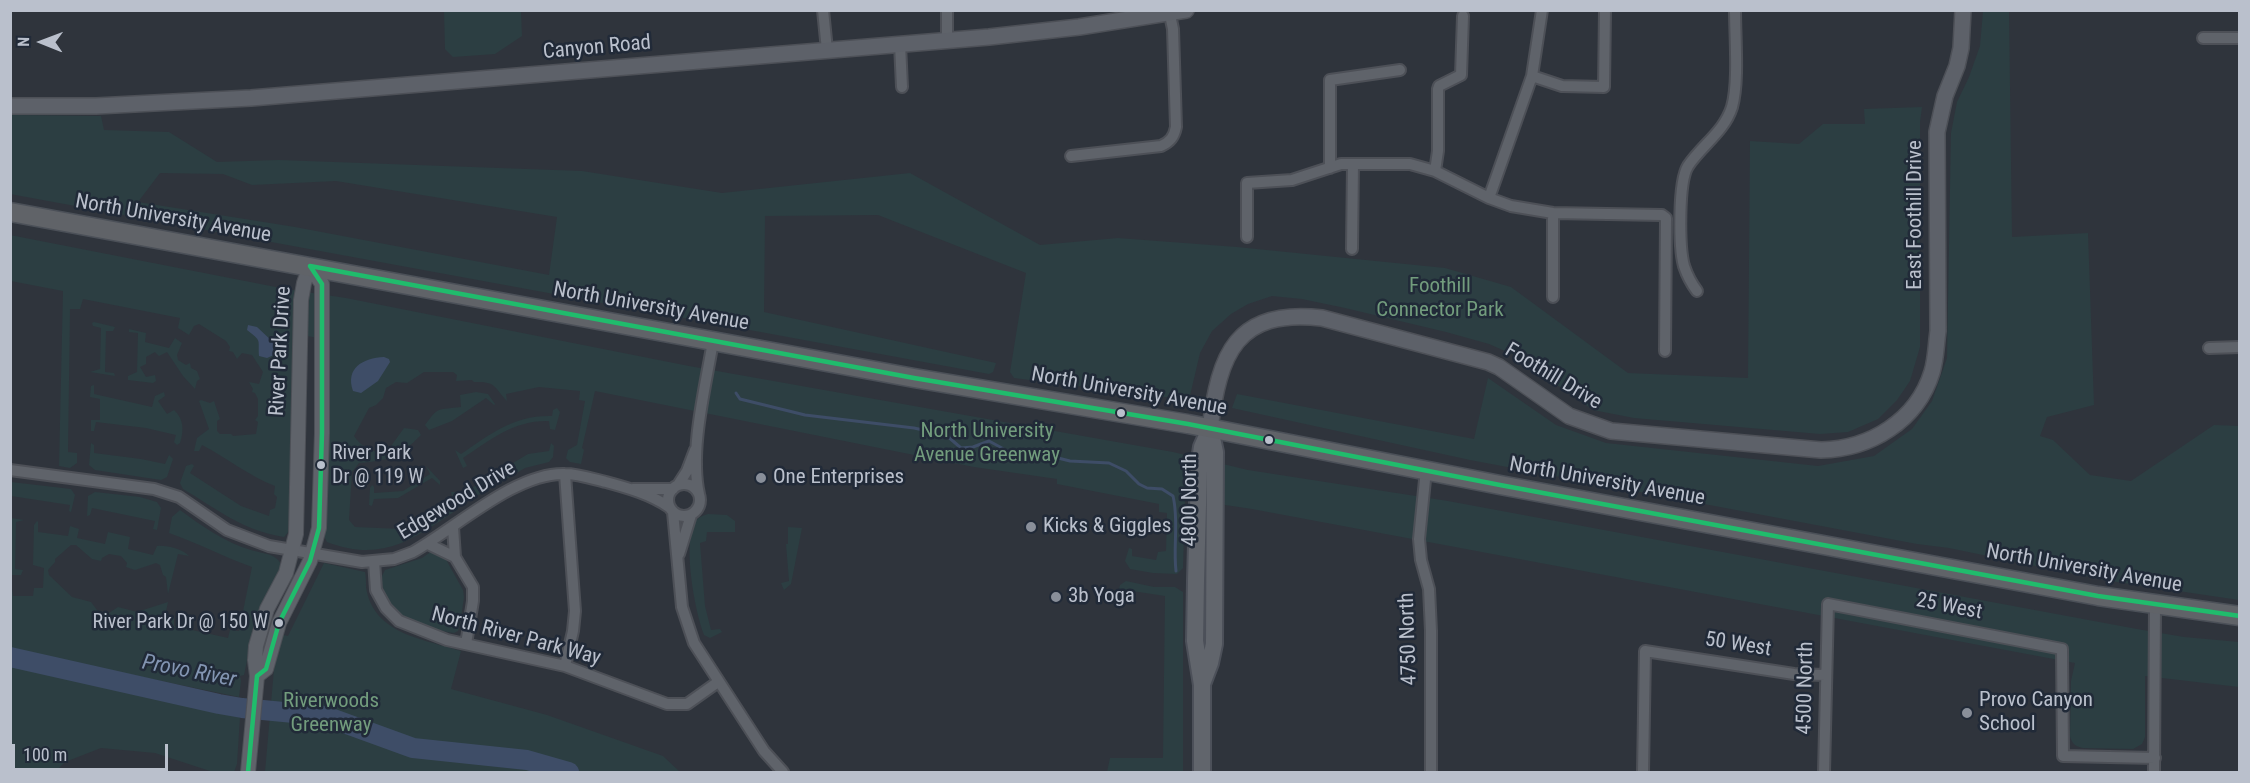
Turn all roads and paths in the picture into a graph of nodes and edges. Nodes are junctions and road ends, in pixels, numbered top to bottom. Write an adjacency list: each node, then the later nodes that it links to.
1 (823, 10): 16 (street)
2 (947, 10): 14 (street)
3 (1186, 10): 9 (main road, Canyon Road)
4 (1535, 10): 11 (street)
5 (1542, 10): 11 (street)
6 (1605, 10): 18 (street)
7 (1735, 10): 31 (street)
8 (1963, 10): 37 (main road, East Foothill Drive)
9 (1169, 11): 14 (main road, Canyon Road); 21 (street)
10 (1463, 16): 24 (street)
11 (1539, 23): 18 (street)
12 (2203, 38): 13 (street)
13 (2240, 38)
14 (947, 40): 15 (main road, Canyon Road)
15 (900, 44): 16 (main road, Canyon Road); 19 (street)
16 (827, 50): 20 (main road, Canyon Road)
17 (1400, 70): 23 (street)
18 (1532, 76): 25 (street)
19 (902, 87)
20 (10, 106)
21 (1071, 156)
22 (1353, 164): 23 (street); 24 (street); 29 (street)
23 (1330, 168): 28 (street)
24 (1435, 171): 25 (street)
25 (1489, 198): 27 (street)
26 (10, 212): 30 (highway, North University Avenue)
27 (1553, 213): 32 (street); 36 (street)
28 (1247, 237)
29 (1352, 249)
30 (310, 266): 33 (highway, North University Avenue); 50 (street, River Park Drive); 50 (street, River Park Drive)
31 (1697, 291)
32 (1553, 297)
33 (713, 341): 38 (highway, North University Avenue); 39 (street)
34 (2240, 347): 35 (street)
35 (2209, 348)
36 (1665, 351)
37 (1905, 416): 38 (main road, Foothill Drive)
38 (1210, 429): 41 (highway, North University Avenue); 65 (main road, 4800 North)
39 (696, 447): 43 (street); 45 (street)
40 (10, 470): 50 (street, Edgewood Drive)
41 (1426, 470): 55 (highway, North University Avenue); 66 (street, 4750 North)
42 (566, 474): 44 (street, Edgewood Drive); 48 (street, Edgewood Drive); 58 (street)
43 (675, 487): 44 (street, Edgewood Drive); 45 (street); 46 (street)
44 (633, 489): 46 (street, Edgewood Drive)
45 (699, 494): 47 (street)
46 (671, 509): 47 (street); 52 (street)
47 (691, 515): 52 (street)
48 (453, 527): 49 (street, Edgewood Drive); 51 (street)
49 (428, 544): 51 (street); 53 (street, Edgewood Drive)
50 (303, 551): 53 (street, Edgewood Drive); 60 (street); 60 (street)
51 (455, 557): 57 (street)
52 (678, 558): 61 (street)
53 (374, 561): 57 (street, North River Park Way)
54 (1828, 604): 59 (street, 4500 North); 62 (street, 25 West)
55 (2155, 605): 56 (highway, North University Avenue); 62 (street)
56 (2240, 616)
57 (466, 644): 58 (street, North River Park Way)
58 (565, 666): 61 (street, North River Park Way)
59 (1825, 675): 67 (street, 50 West); 68 (street, 4500 North)
60 (257, 676): 63 (street)
61 (718, 682): 64 (street)
62 (2155, 758): 69 (street); 70 (street)
63 (248, 772)
64 (783, 772)
65 (1202, 772)
66 (1431, 772)
67 (1643, 772)
68 (1824, 772)
69 (2154, 772)
70 (2163, 772)

